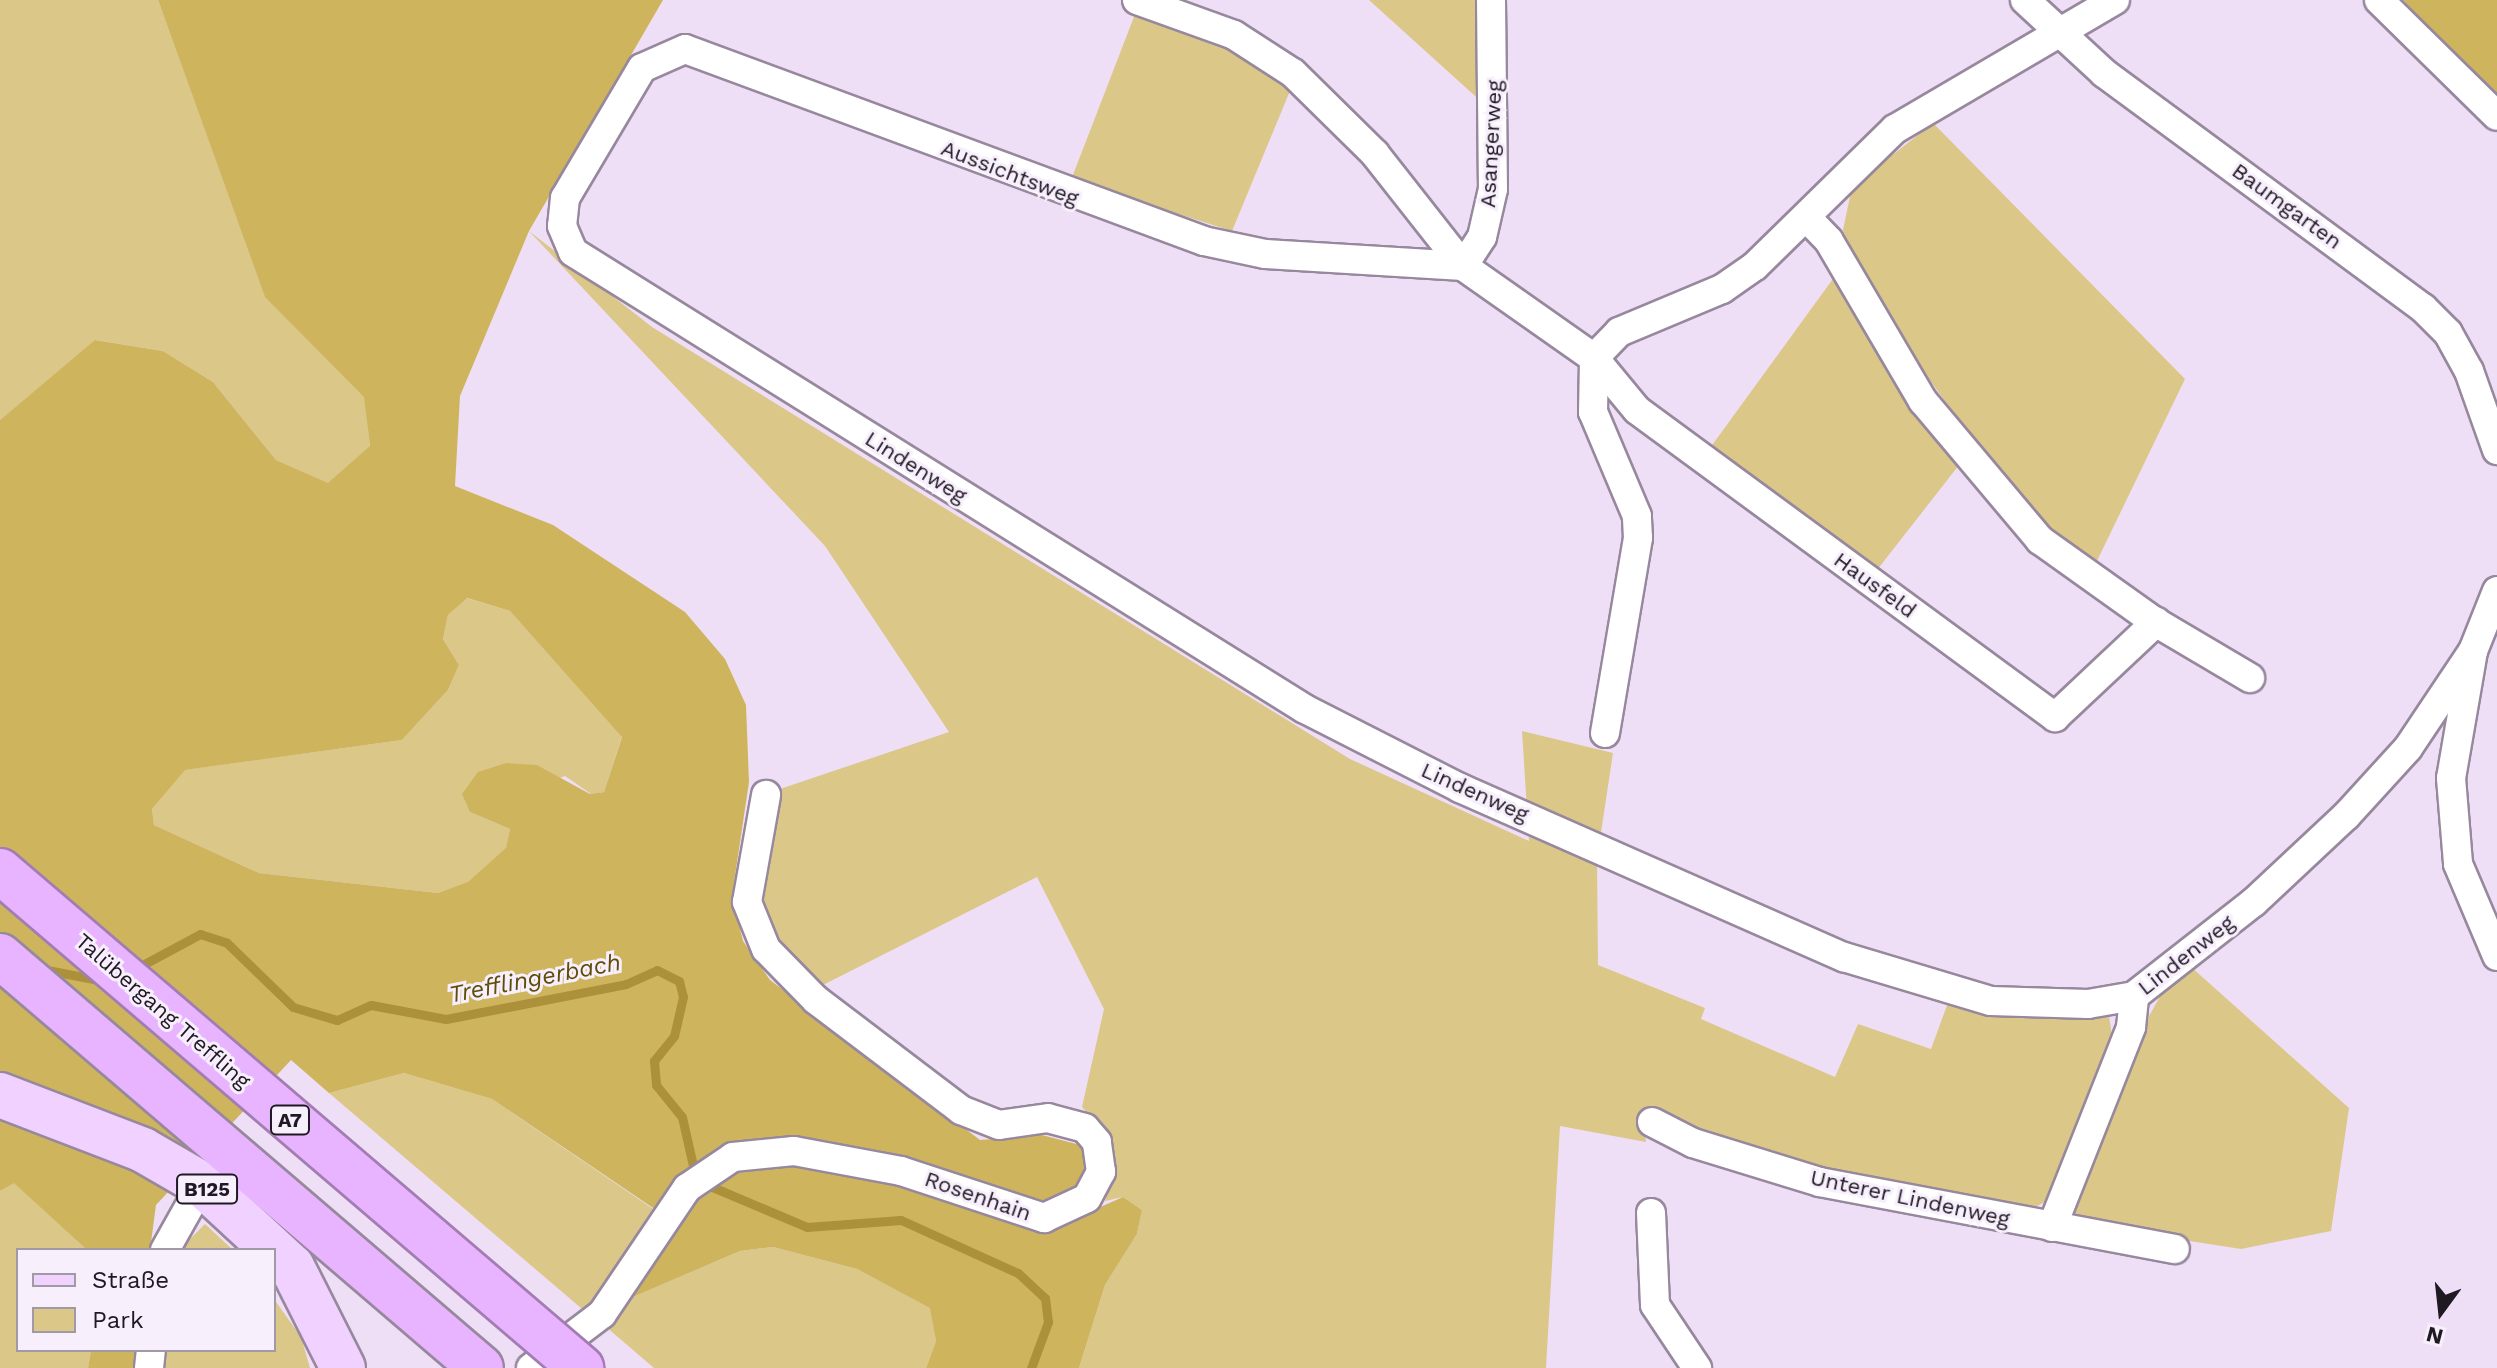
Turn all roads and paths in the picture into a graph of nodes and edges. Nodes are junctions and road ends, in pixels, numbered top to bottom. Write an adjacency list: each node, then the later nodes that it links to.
1 (1137, 0): 10 (street)
2 (1491, 0): 10 (street, Asangerweg)
3 (2025, 0): 6 (street, Baumgarten)
4 (2115, 0): 6 (street)
5 (2379, 0): 7 (street)
6 (2059, 33): 9 (street); 12 (street, Baumgarten)
7 (2497, 116)
8 (602, 127): 10 (street, Aussichtsweg); 22 (street, Lindenweg)
9 (1808, 219): 11 (street); 14 (street)
10 (1463, 266): 11 (street)
11 (1594, 358): 14 (street, Hausfeld); 17 (street)
12 (2497, 450)
13 (2497, 591): 15 (street)
14 (2156, 622): 16 (street)
15 (2473, 651): 21 (street); 22 (street, Lindenweg)
16 (2250, 678)
17 (1605, 733)
18 (766, 795): 34 (street, Rosenhain)
19 (0, 871): 35 (highway, Talübergang Treffling / A7, bridge)
20 (0, 956): 33 (highway)
21 (2497, 956)
22 (2134, 996): 27 (street)
23 (0, 1095): 25 (main road, B125)
24 (1652, 1122): 27 (street, Unterer Lindenweg)
25 (202, 1184): 28 (street); 29 (main road, B125)
26 (1651, 1213): 36 (street)
27 (2052, 1227): 30 (street, Unterer Lindenweg)
28 (166, 1248)
29 (271, 1248)
30 (2175, 1249)
31 (276, 1252): 32 (main road, B125)
32 (343, 1368)
33 (481, 1368)
34 (531, 1368)
35 (581, 1368)
36 (1697, 1368)

